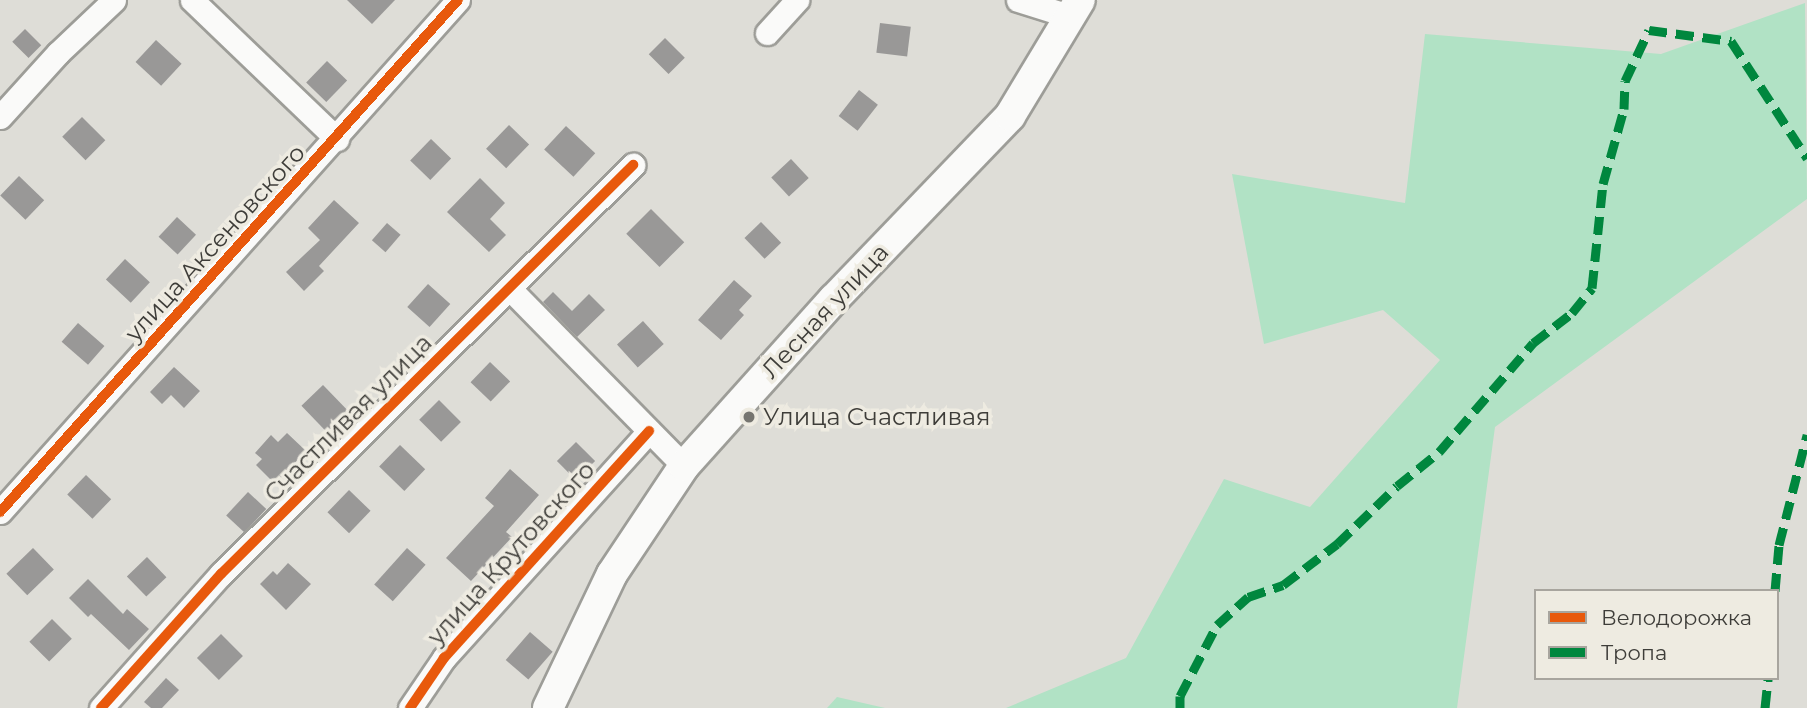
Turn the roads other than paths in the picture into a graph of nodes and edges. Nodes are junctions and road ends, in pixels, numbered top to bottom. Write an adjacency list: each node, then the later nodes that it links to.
1 (114, 0): 8 (street)
2 (192, 0): 9 (street)
3 (458, 0): 9 (street, улица Аксеновского)
4 (797, 0): 7 (street)
5 (1018, 0): 6 (street)
6 (1074, 8): 13 (main road, Лесная улица)
7 (767, 33)
8 (0, 117)
9 (337, 139): 14 (street, улица Аксеновского)
10 (633, 165): 11 (street, Счастливая улица)
11 (509, 288): 12 (street); 15 (street, Счастливая улица)
12 (649, 431): 13 (street); 16 (street, улица Крутовского)
13 (684, 467): 17 (main road, Лесная улица)
14 (0, 512)
15 (101, 708)
16 (410, 708)
17 (548, 708)

